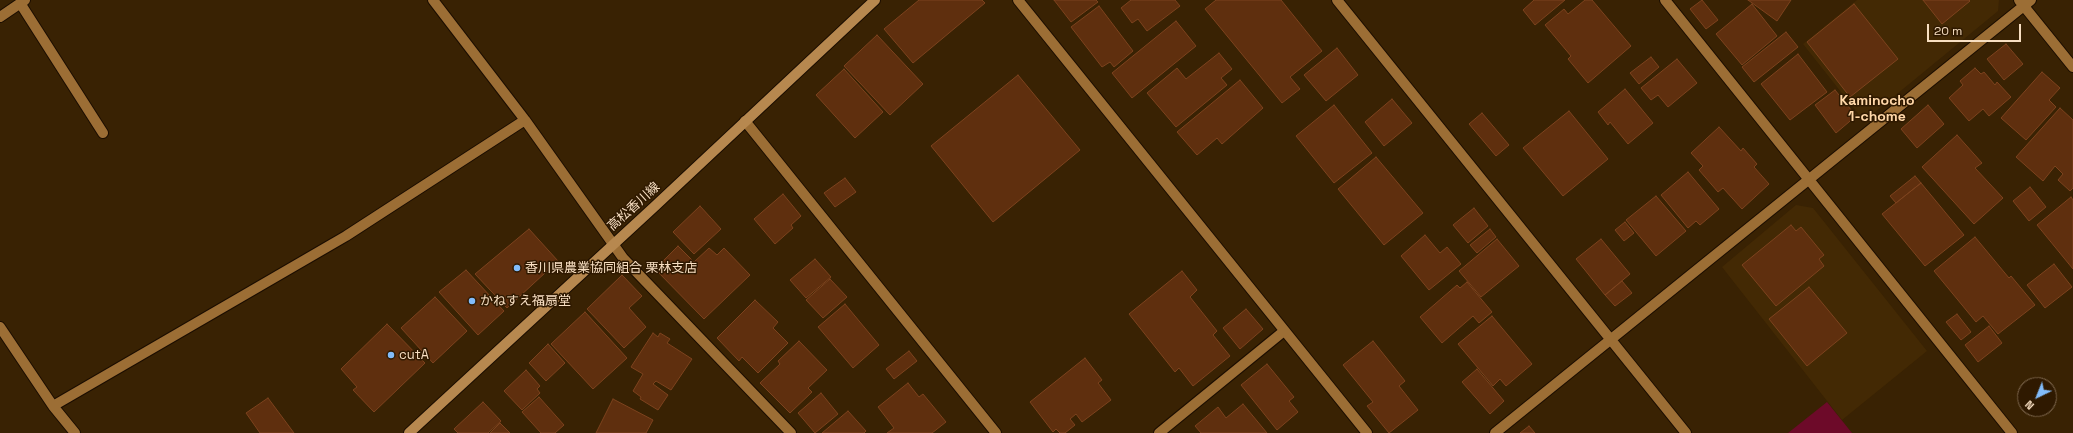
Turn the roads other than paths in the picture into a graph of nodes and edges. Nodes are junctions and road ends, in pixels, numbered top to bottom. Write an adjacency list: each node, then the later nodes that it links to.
1 (433, 0): 10 (street)
2 (875, 0): 11 (main road, 高松香川線)
3 (1018, 0): 16 (street)
4 (1337, 0): 17 (street)
5 (1665, 0): 13 (street)
6 (23, 2): 8 (street); 12 (street)
7 (2025, 2): 9 (street); 13 (street)
8 (0, 17)
9 (2073, 67)
10 (525, 120): 14 (street); 18 (street)
11 (745, 121): 14 (main road, 高松香川線); 22 (street)
12 (103, 133)
13 (1808, 179): 17 (street); 27 (street)
14 (613, 243): 20 (main road, 高松香川線); 21 (street)
15 (0, 327): 18 (street)
16 (1284, 331): 23 (street); 24 (street)
17 (1611, 339): 25 (street); 26 (street)
18 (53, 406): 19 (street)
19 (75, 433)
20 (409, 433)
21 (790, 433)
22 (996, 433)
23 (1159, 433)
24 (1367, 433)
25 (1495, 433)
26 (1686, 433)
27 (2012, 433)

